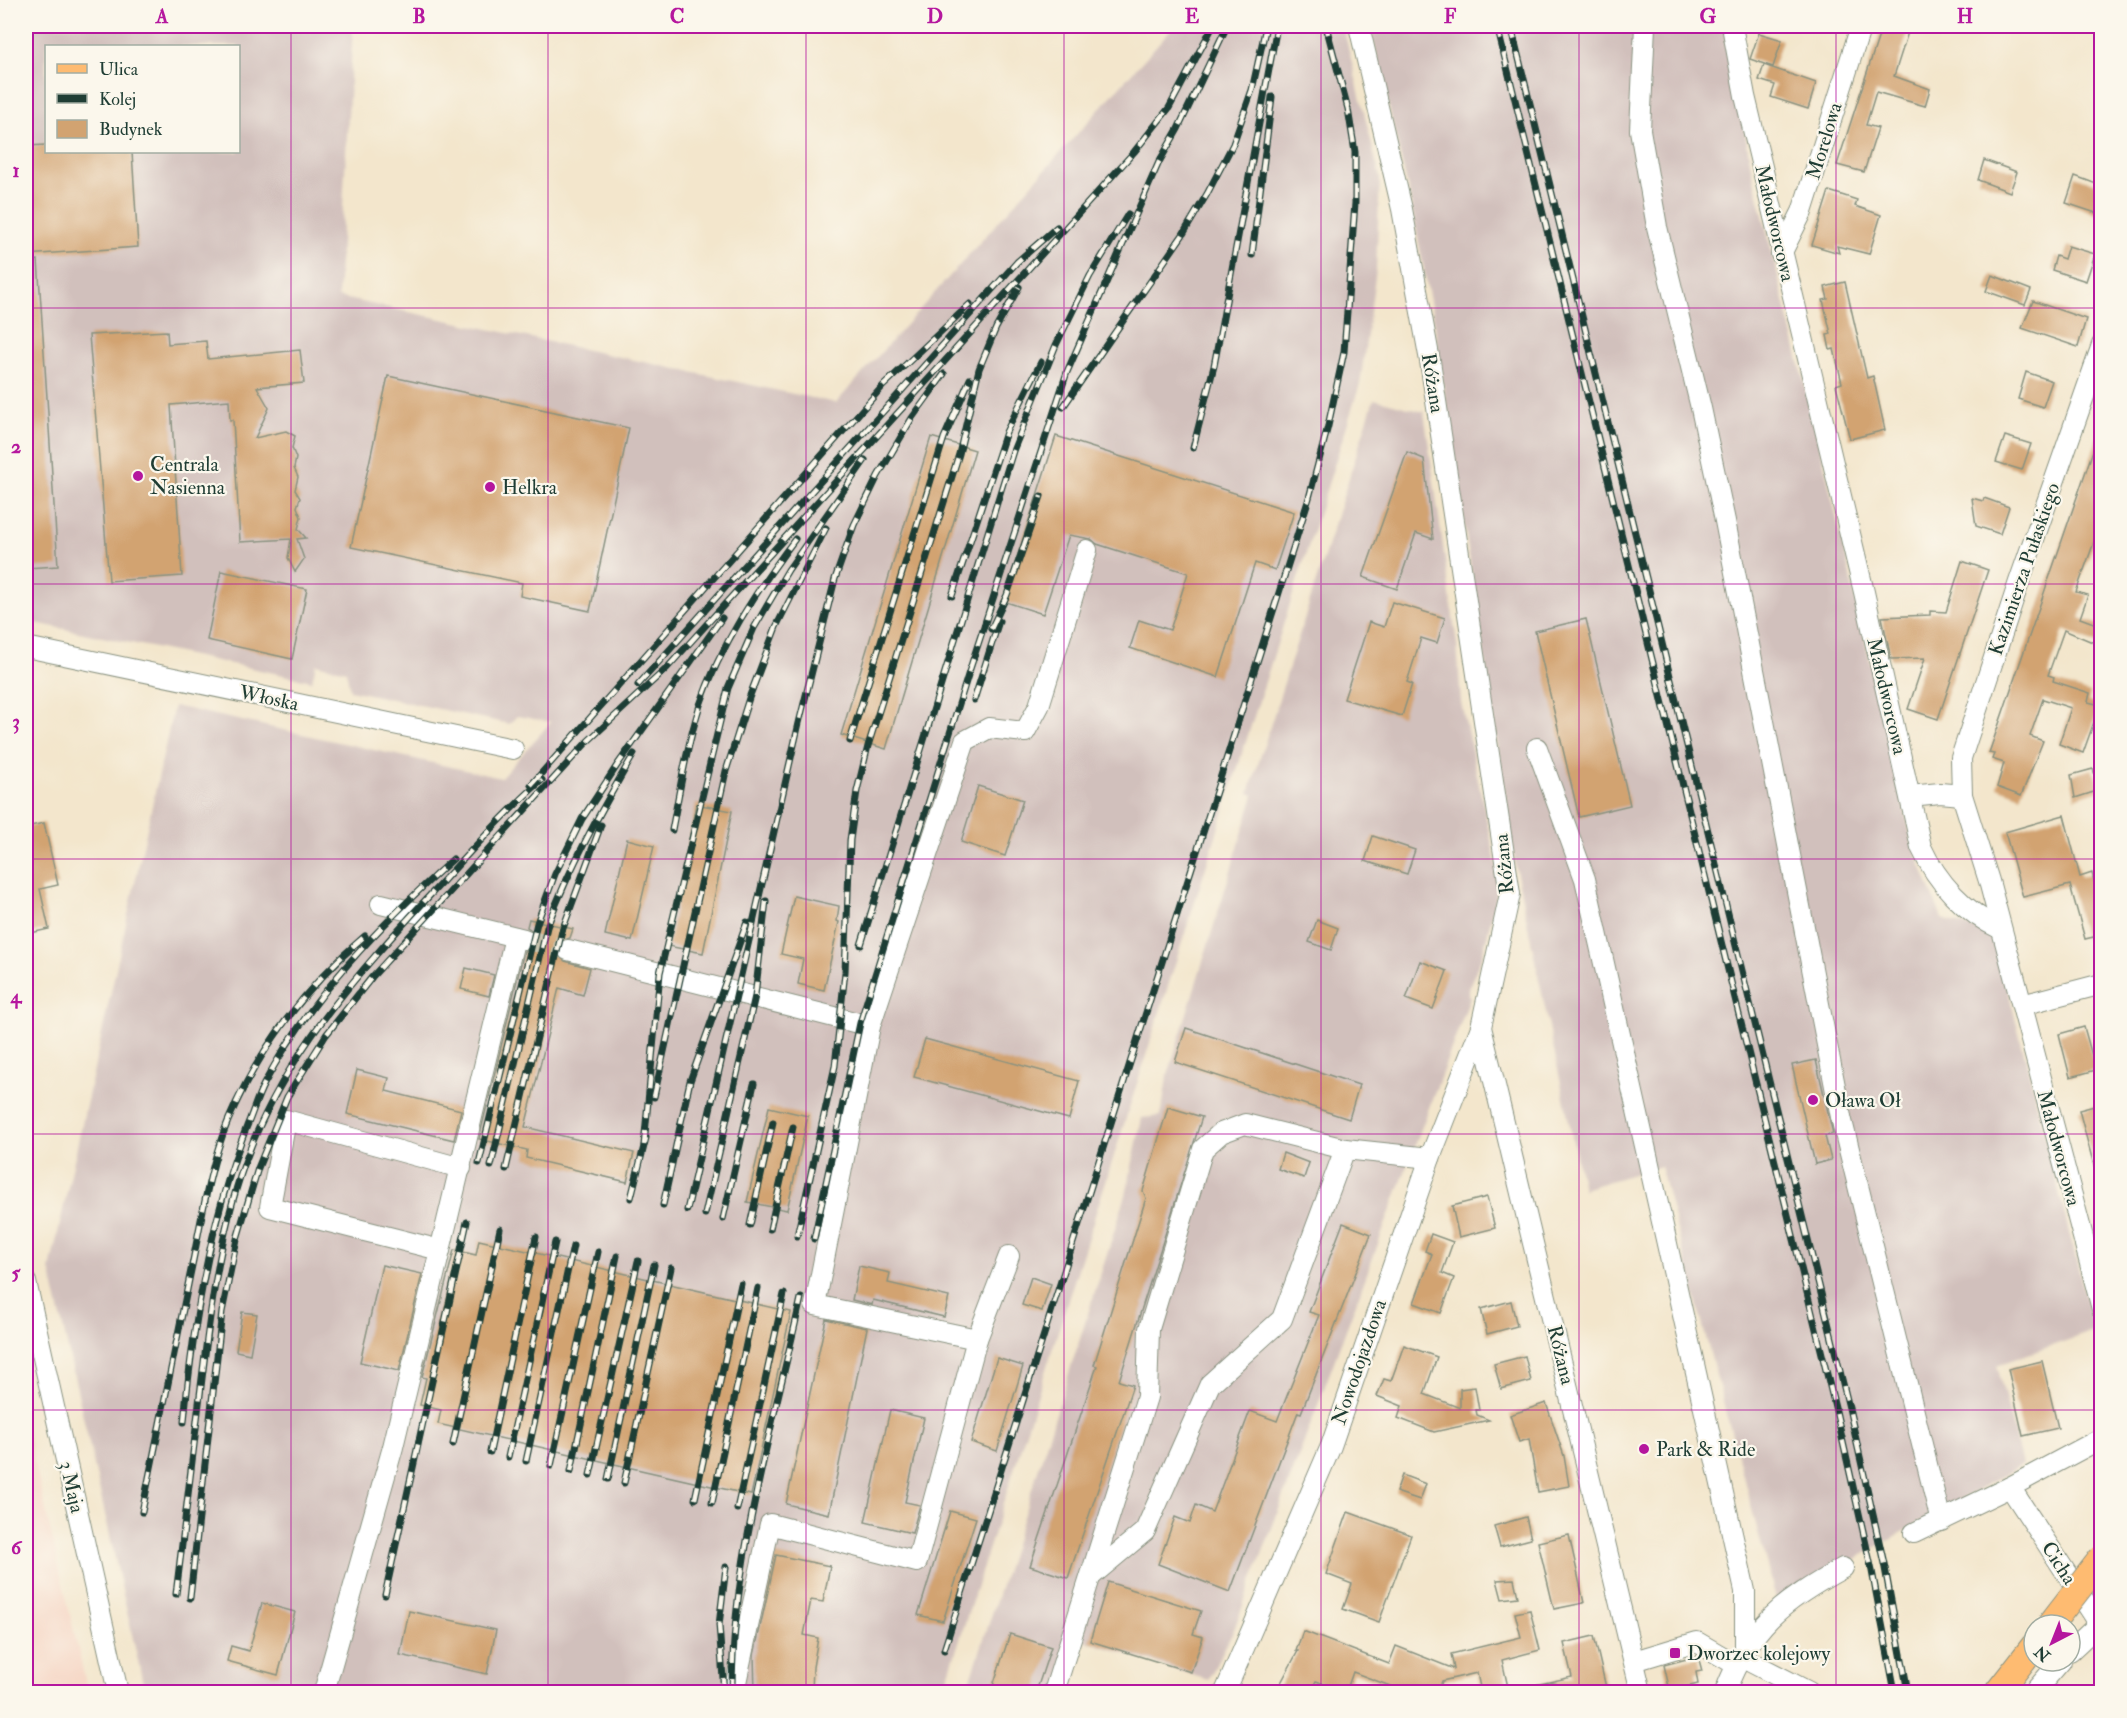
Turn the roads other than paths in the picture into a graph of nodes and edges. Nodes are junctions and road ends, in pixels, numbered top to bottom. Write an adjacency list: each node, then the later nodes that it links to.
1 (1359, 26): 19 (street, Różana)
2 (1645, 26): 30 (street)
3 (1732, 26): 5 (street, Małodworcowa)
4 (1861, 26): 5 (street, Morelowa)
5 (1781, 254): 12 (street, Małodworcowa)
6 (2102, 345): 11 (street, Kazimierza Pułaskiego)
7 (1087, 550): 18 (street)
8 (26, 647): 10 (street, Włoska)
9 (1537, 748): 38 (street)
10 (513, 749)
11 (1962, 795): 12 (street); 14 (street, Małodworcowa)
12 (1911, 796): 14 (street, Małodworcowa)
13 (381, 904): 22 (street)
14 (2001, 929): 17 (street, Małodworcowa)
15 (568, 950): 18 (street)
16 (2102, 984): 17 (street)
17 (2022, 1005): 26 (street, Małodworcowa)
18 (870, 1026): 27 (street)
19 (1481, 1027): 21 (street, Nowodojazdowa); 39 (street, Różana)
20 (1345, 1149): 21 (street); 34 (street); 34 (street)
21 (1430, 1158): 46 (street, Nowodojazdowa)
22 (461, 1168): 23 (street); 23 (street)
23 (440, 1250): 43 (street)
24 (1009, 1256): 27 (street)
25 (26, 1282): 42 (street, 3 Maja)
26 (2102, 1309)
27 (977, 1339): 44 (street)
28 (2102, 1438): 29 (street)
29 (2010, 1487): 30 (street); 36 (street, Cicha)
30 (1941, 1521): 31 (street)
31 (1914, 1533)
32 (2102, 1558): 35 (main road, bridge)
33 (1843, 1568): 38 (street)
34 (1091, 1576): 45 (street)
35 (2059, 1613)
36 (2100, 1634): 37 (street)
37 (2082, 1644)
38 (1740, 1656): 39 (street); 48 (street); 49 (street)
39 (1634, 1661): 47 (street, Różana)
40 (2022, 1661): 50 (main road)
41 (2051, 1673): 51 (street)
42 (118, 1692)
43 (324, 1692)
44 (734, 1692)
45 (1054, 1692)
46 (1225, 1692)
47 (1641, 1692)
48 (1725, 1692)
49 (1809, 1692)
50 (1998, 1692)
51 (2034, 1692)

